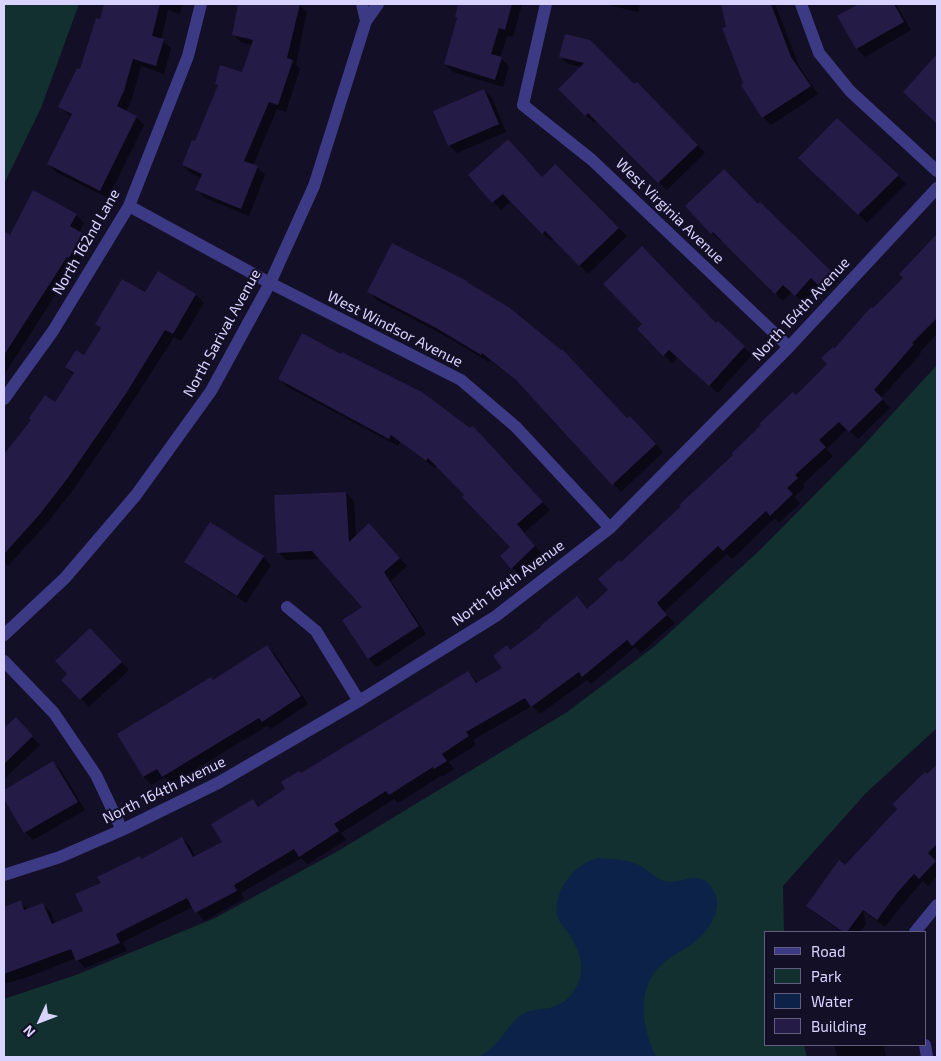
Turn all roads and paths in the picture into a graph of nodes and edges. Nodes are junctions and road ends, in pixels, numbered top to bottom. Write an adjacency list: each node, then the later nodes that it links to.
1 (201, 4): 9 (street, North 162nd Lane)
2 (362, 4): 6 (street)
3 (378, 4): 6 (street, North Sarival Avenue)
4 (546, 4): 11 (street, West Virginia Avenue)
5 (802, 4): 7 (street)
6 (366, 21): 10 (street, North Sarival Avenue)
7 (937, 171)
8 (937, 188): 11 (street, North 164th Avenue)
9 (129, 206): 10 (street, West Windsor Avenue); 12 (street, North 162nd Lane)
10 (270, 283): 13 (street, West Windsor Avenue); 15 (street, North Sarival Avenue)
11 (789, 348): 13 (street, North 164th Avenue)
12 (4, 399)
13 (610, 528): 17 (street, North 164th Avenue)
14 (287, 606): 17 (street)
15 (4, 635)
16 (4, 661): 18 (street)
17 (359, 701): 18 (street, North 164th Avenue)
18 (122, 830): 19 (street, North 164th Avenue)
19 (4, 875)
20 (937, 905): 21 (street)
21 (916, 931)

